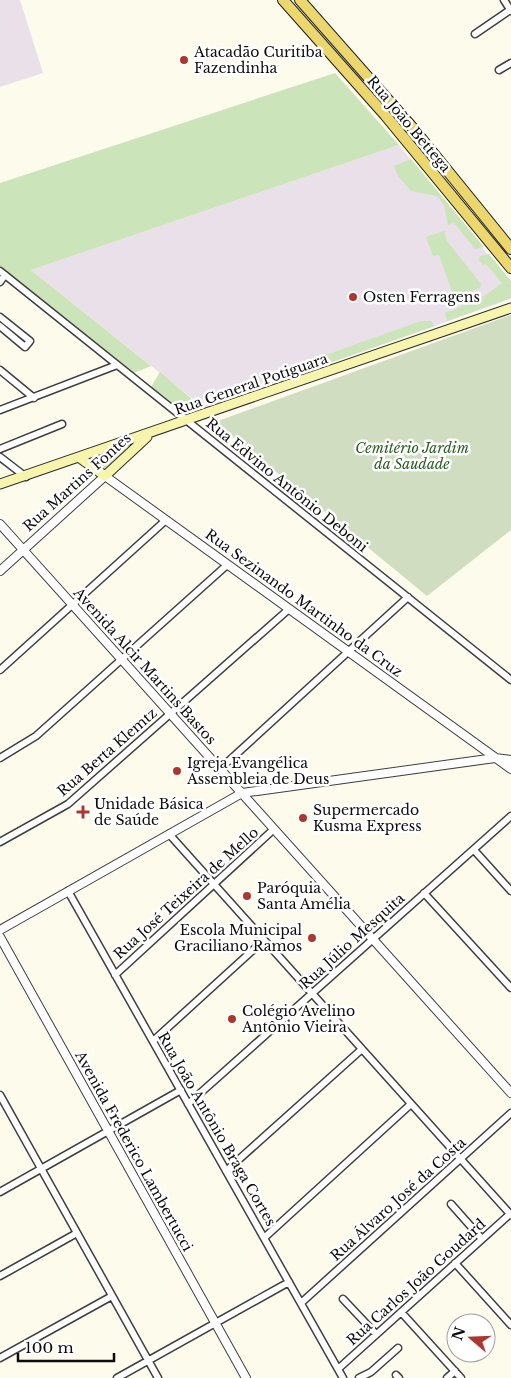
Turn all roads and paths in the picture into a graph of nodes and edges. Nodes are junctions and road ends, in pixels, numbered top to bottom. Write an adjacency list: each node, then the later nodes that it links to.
1 (283, 0): 9 (main road, Rua João Bettega)
2 (300, 0): 8 (main road, Rua João Bettega)
3 (504, 0): 4 (street)
4 (511, 11): 5 (street)
5 (476, 34)
6 (511, 63): 7 (street)
7 (499, 70)
8 (394, 106): 9 (main road); 10 (main road, Rua João Bettega)
9 (384, 115): 11 (main road, Rua João Bettega)
10 (404, 118): 11 (main road); 12 (main road, Rua João Bettega)
11 (394, 126): 13 (main road, Rua João Bettega)
12 (511, 248)
13 (511, 268)
14 (2, 273): 15 (street); 19 (street, Rua Edvino Antônio Deboni)
15 (0, 282)
16 (511, 308): 23 (main road, Rua General Potiguara)
17 (0, 317): 18 (street)
18 (0, 326)
19 (117, 365): 21 (street); 23 (street, Rua Edvino Antônio Deboni)
20 (0, 370): 21 (street)
21 (34, 398): 22 (street)
22 (0, 410)
23 (187, 421): 25 (main road, Rua General Potiguara); 37 (street, Rua Edvino Antônio Deboni)
24 (62, 424): 26 (street)
25 (150, 434): 28 (main road, Rua General Potiguara); 29 (main road, Rua Martins Fontes)
26 (0, 449)
27 (0, 457): 30 (street)
28 (80, 458): 29 (main road, Rua Sezinando Martinho da Cruz); 30 (main road, Rua General Potiguara)
29 (105, 476): 32 (street, Rua Sezinando Martinho da Cruz); 34 (street, Rua Martins Fontes)
30 (26, 477): 31 (main road, Rua General Potiguara)
31 (0, 484)
32 (166, 520): 35 (street, Rua Sezinando Martinho da Cruz); 38 (street)
33 (0, 524): 34 (street, Avenida Alcir Martins Bastos)
34 (24, 550): 36 (street, Rua Martins Fontes); 38 (street, Avenida Alcir Martins Bastos)
35 (227, 564): 39 (street, Rua Sezinando Martinho da Cruz); 41 (street)
36 (0, 571)
37 (408, 598): 40 (street); 43 (street, Rua Edvino Antônio Deboni)
38 (72, 604): 41 (street, Avenida Alcir Martins Bastos); 42 (street)
39 (289, 609): 40 (street, Rua Sezinando Martinho da Cruz); 44 (street, Rua Berta Klemtz)
40 (348, 652): 46 (street, Rua Sezinando Martinho da Cruz); 48 (street)
41 (122, 659): 44 (street, Avenida Alcir Martins Bastos); 45 (street)
42 (0, 670)
43 (511, 680)
44 (170, 713): 48 (street, Avenida Alcir Martins Bastos); 54 (street, Rua Berta Klemtz)
45 (0, 758)
46 (495, 758): 47 (street); 49 (street, Rua Sezinando Martinho da Cruz); 50 (street)
47 (511, 760)
48 (220, 769): 50 (street, Avenida Alcir Martins Bastos)
49 (511, 769)
50 (242, 793): 52 (street, Avenida Alcir Martins Bastos); 53 (street)
51 (511, 816): 55 (street, Rua Júlio Mesquita)
52 (274, 829): 56 (street, Rua José Teixeira de Mello); 62 (street, Avenida Alcir Martins Bastos)
53 (169, 834): 56 (street); 58 (street)
54 (0, 842)
55 (474, 850): 57 (street); 59 (street, Rua Júlio Mesquita)
56 (214, 884): 63 (street); 64 (street, Rua José Teixeira de Mello)
57 (511, 891)
58 (68, 892): 60 (street); 64 (street, Rua João Antônio Braga Cortes)
59 (424, 894): 62 (street, Rua Júlio Mesquita); 65 (street)
60 (0, 930)
61 (0, 937): 76 (street, Avenida Frederico Lambertucci)
62 (373, 939): 66 (street, Rua Júlio Mesquita); 70 (street, Avenida Alcir Martins Bastos)
63 (264, 940): 66 (street); 67 (street)
64 (115, 975): 67 (street, Rua João Antônio Braga Cortes)
65 (511, 988)
66 (312, 994): 68 (street); 72 (street, Rua Júlio Mesquita)
67 (152, 1041): 69 (street, Rua João Antônio Braga Cortes)
68 (362, 1049): 73 (street); 79 (street)
69 (181, 1090): 72 (street, Rua João Antônio Braga Cortes); 76 (street)
70 (511, 1093)
71 (0, 1095): 74 (street)
72 (188, 1104): 79 (street, Rua João Antônio Braga Cortes)
73 (412, 1104): 77 (street); 84 (street)
74 (3, 1106): 78 (street)
75 (511, 1113): 77 (street, Rua Álvaro José da Costa)
76 (108, 1131): 78 (street); 93 (street, Avenida Frederico Lambertucci)
77 (460, 1159): 82 (street); 91 (street, Rua Álvaro José da Costa)
78 (41, 1169): 80 (street); 83 (street)
79 (226, 1172): 84 (street, Rua João Antônio Braga Cortes)
80 (0, 1192)
81 (451, 1204): 85 (street)
82 (510, 1214): 85 (street, Rua Carlos João Goudard)
83 (77, 1233): 87 (street); 89 (street)
84 (264, 1238): 88 (street, Rua João Antônio Braga Cortes)
85 (482, 1239): 86 (street, Rua Carlos João Goudard)
86 (455, 1263): 92 (street, Rua Carlos João Goudard); 94 (street)
87 (0, 1276)
88 (289, 1282): 91 (street, Rua João Antônio Braga Cortes); 93 (street)
89 (112, 1296): 97 (street); 98 (street)
90 (344, 1299): 95 (street)
91 (301, 1303): 99 (street, Rua João Antônio Braga Cortes)
92 (401, 1312): 95 (street, Rua Carlos João Goudard); 100 (street)
93 (215, 1323): 98 (street); 103 (street, Avenida Frederico Lambertucci)
94 (511, 1325)
95 (376, 1334): 99 (street, Rua Carlos João Goudard)
96 (398, 1348): 105 (street)
97 (0, 1358)
98 (148, 1361): 101 (street); 102 (street)
99 (338, 1369): 104 (street, Rua João Antônio Braga Cortes)
100 (455, 1371): 106 (street); 107 (street)
101 (117, 1378)
102 (158, 1378)
103 (246, 1378)
104 (343, 1378)
105 (359, 1378)
106 (447, 1378)
107 (461, 1378)

